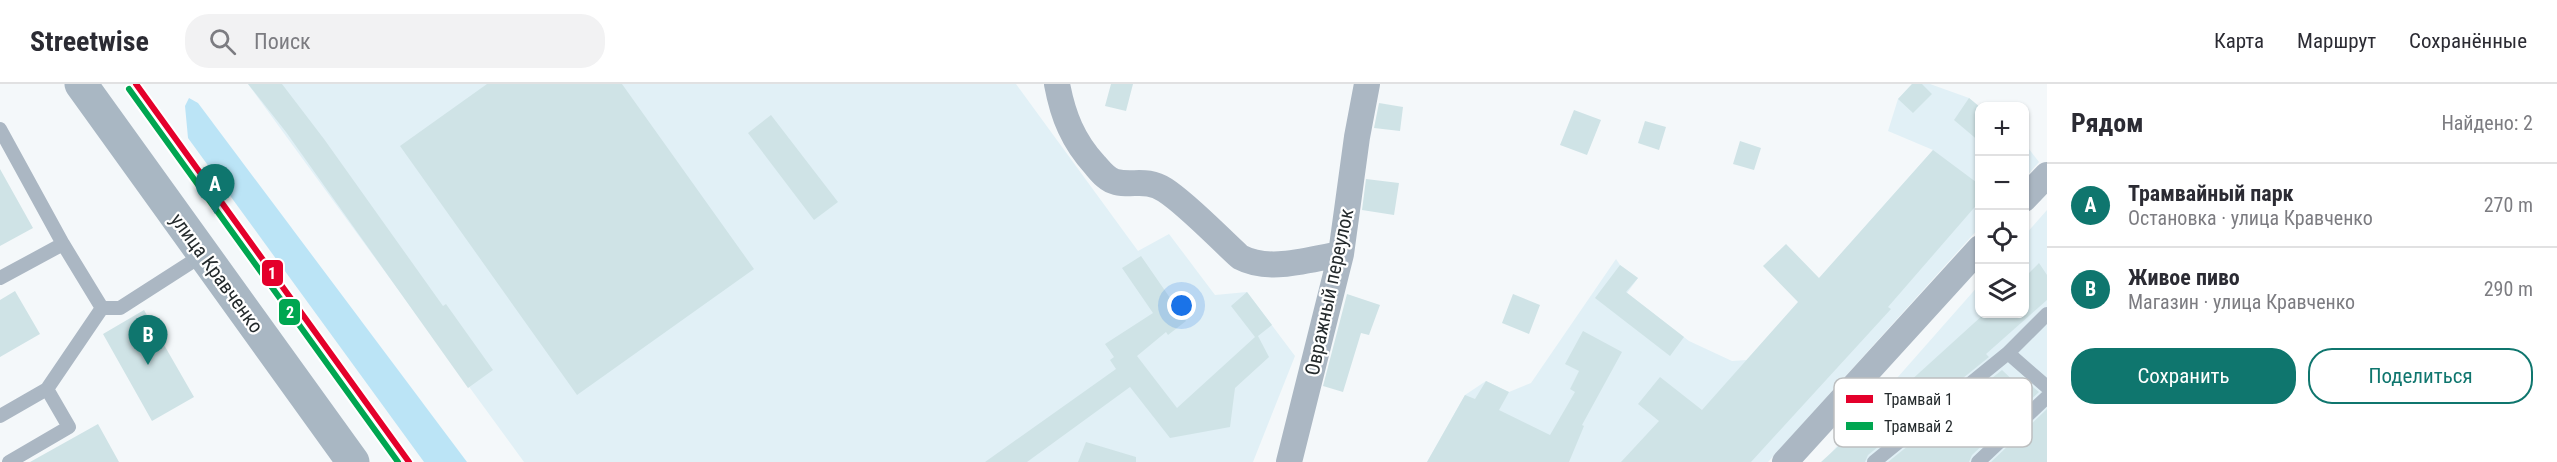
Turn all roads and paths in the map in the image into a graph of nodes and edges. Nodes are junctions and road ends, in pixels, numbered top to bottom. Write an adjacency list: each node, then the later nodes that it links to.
1 (81, 84): 9 (main road, улица Кравченко)
2 (1057, 84): 10 (street)
3 (1367, 84): 10 (street, Овражный переулок)
4 (0, 129): 7 (lane)
5 (2047, 175): 6 (street)
6 (2029, 195)
7 (63, 244): 11 (lane); 12 (lane)
8 (1975, 253): 15 (street)
9 (204, 254): 12 (lane); 26 (main road, улица Кравченко)
10 (1341, 254): 27 (street, Овражный переулок)
11 (0, 278)
12 (102, 308): 18 (lane)
13 (2047, 314): 14 (lane)
14 (2008, 353): 16 (lane); 17 (lane)
15 (1862, 378)
16 (1977, 378)
17 (2047, 387)
18 (47, 389): 22 (lane); 25 (lane)
19 (2047, 397): 21 (lane)
20 (1834, 408): 28 (street)
21 (2032, 411)
22 (0, 416)
23 (1892, 447): 29 (lane)
24 (1994, 447): 30 (lane)
25 (9, 462)
26 (353, 462)
27 (1289, 462)
28 (1785, 462)
29 (1874, 462)
30 (1978, 462)

